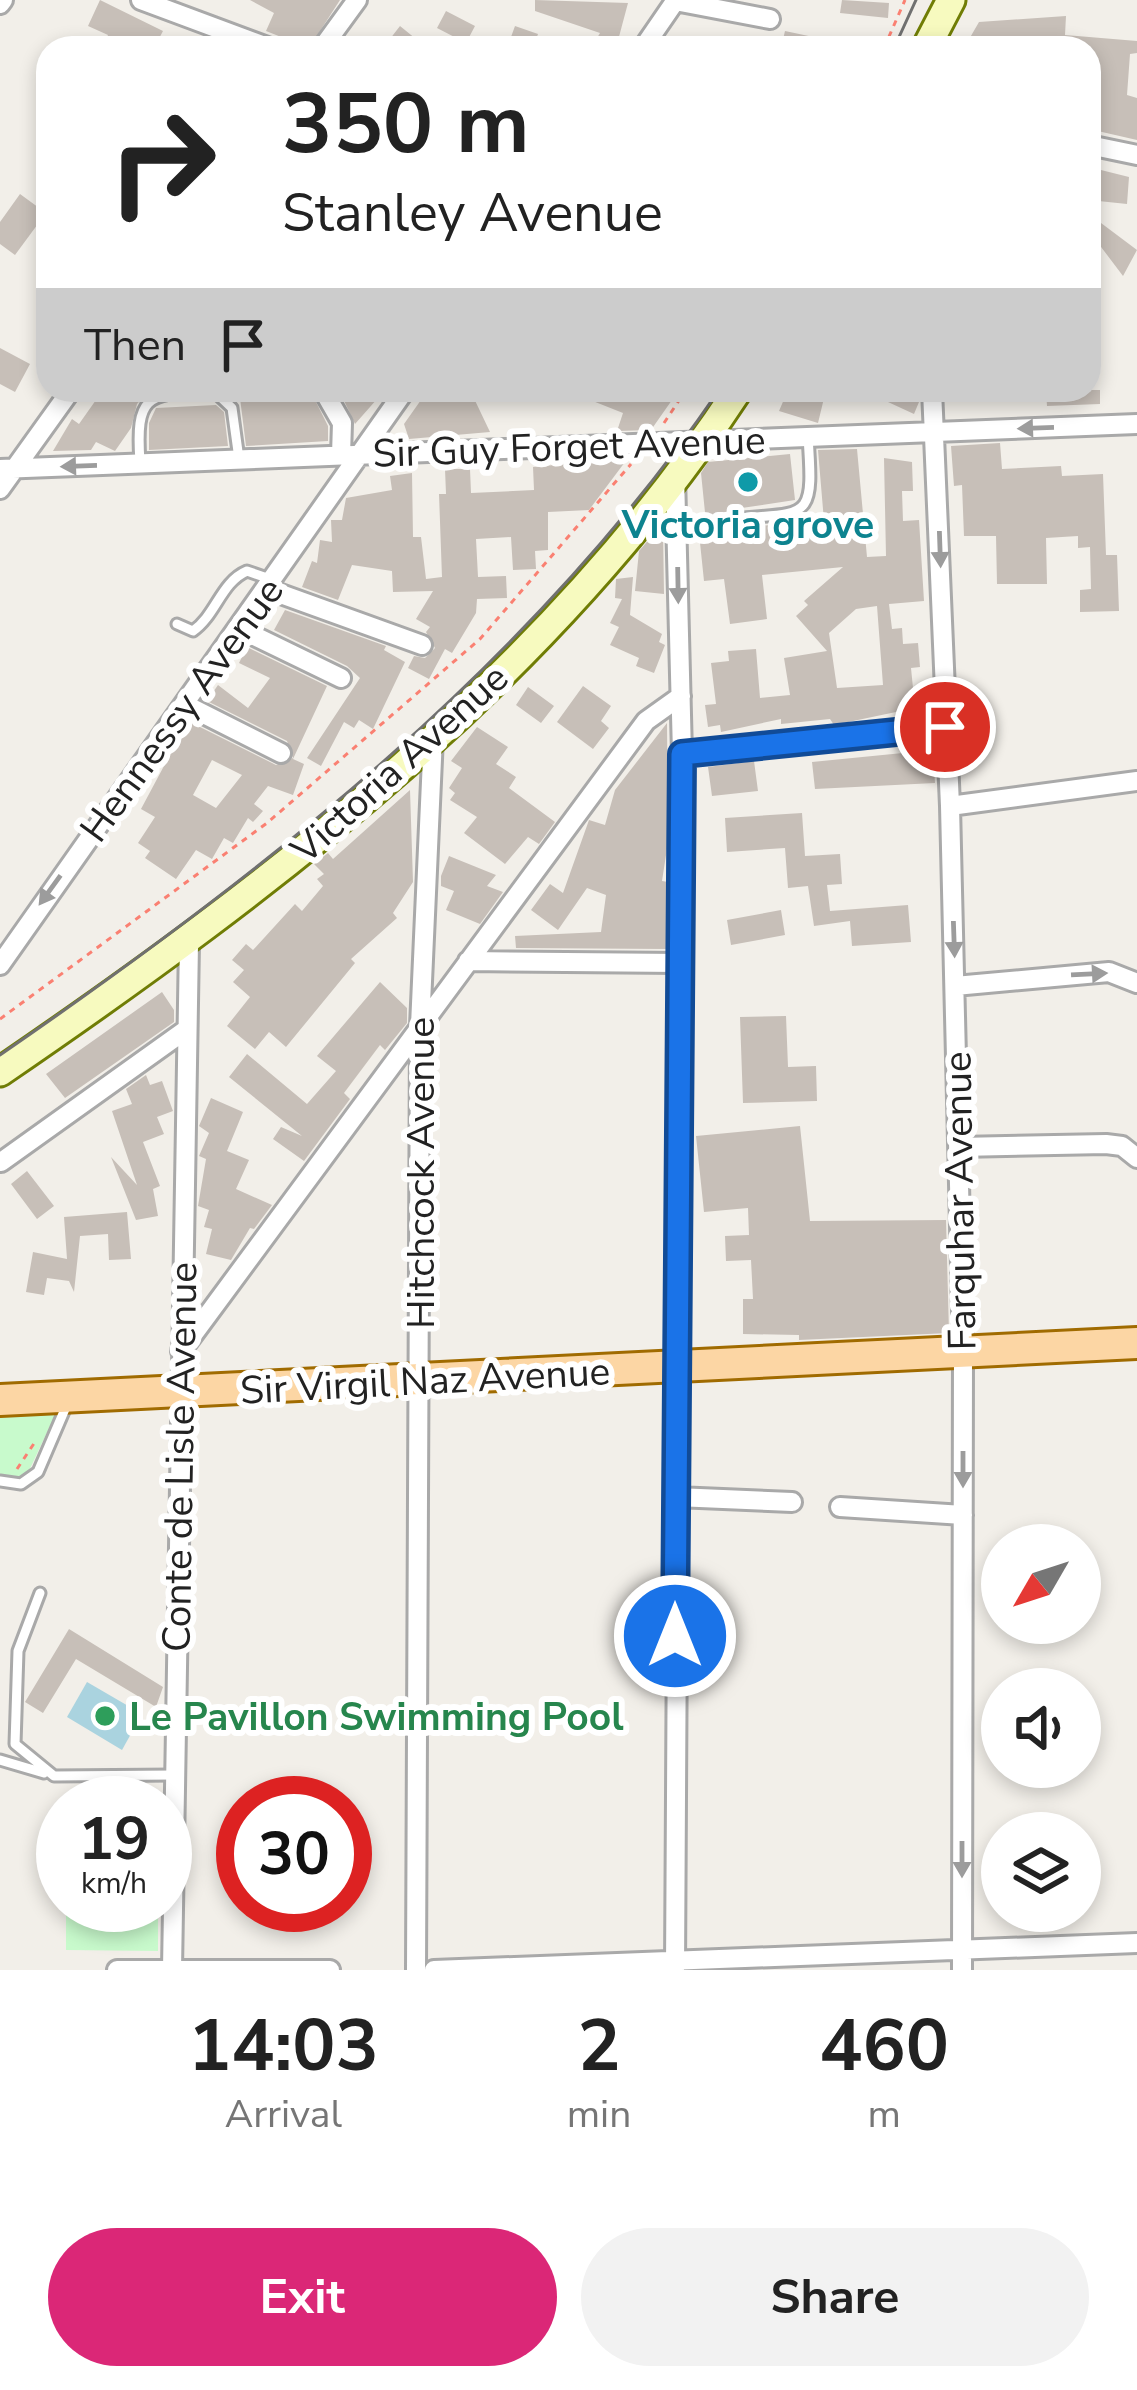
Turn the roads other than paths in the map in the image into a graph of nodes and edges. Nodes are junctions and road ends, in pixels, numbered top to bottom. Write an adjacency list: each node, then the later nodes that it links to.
1 (141, 0): 6 (street)
2 (357, 0): 7 (street)
3 (675, 0): 5 (street); 8 (street)
4 (951, 0): 9 (main road)
5 (770, 19)
6 (238, 36)
7 (331, 36)
8 (651, 36)
9 (932, 36)
10 (1101, 148): 11 (street)
11 (1137, 155)
12 (61, 402): 27 (street)
13 (147, 402): 26 (lane)
14 (226, 402): 25 (lane)
15 (330, 402): 24 (street)
16 (397, 402): 23 (street, Hennessy Avenue)
17 (730, 402): 22 (main road, Victoria Avenue)
18 (933, 402): 20 (street, Farquhar Avenue)
19 (1137, 424): 20 (street, Sir Guy Forget Avenue, one-way to 20)
20 (936, 432): 21 (street, Sir Guy Forget Avenue); 38 (street, Farquhar Avenue, one-way to 38)
21 (808, 437): 22 (street, Sir Guy Forget Avenue); 30 (lane)
22 (704, 441): 23 (street, Sir Guy Forget Avenue); 28 (main road, Victoria Avenue)
23 (364, 454): 24 (street, Sir Guy Forget Avenue); 31 (street, Hennessy Avenue)
24 (341, 455): 25 (street, Sir Guy Forget Avenue)
25 (239, 459): 26 (street, Sir Guy Forget Avenue)
26 (140, 463): 27 (street, Sir Guy Forget Avenue, one-way to 27)
27 (8, 468): 29 (street)
28 (675, 474): 36 (street, one-way to 36); 39 (main road, Victoria Avenue)
29 (0, 489)
30 (730, 518)
31 (270, 585): 32 (lane); 33 (street, Hennessy Avenue); 34 (street)
32 (177, 624)
33 (238, 628): 35 (street); 37 (street, Hennessy Avenue)
34 (422, 645)
35 (341, 678)
36 (681, 696): 41 (street); 45 (street)
37 (184, 704): 40 (street); 47 (street, Hennessy Avenue, one-way to 47)
38 (945, 727): 41 (street); 43 (street, Farquhar Avenue)
39 (433, 736): 44 (main road, Victoria Avenue); 50 (street, Hitchcock Avenue)
40 (280, 753)
41 (682, 754): 46 (street)
42 (1137, 781): 43 (street)
43 (950, 806): 49 (street, Farquhar Avenue, one-way to 49)
44 (189, 943): 51 (street, Conte de Lisle Avenue); 52 (main road, Victoria Avenue)
45 (468, 961): 46 (street); 50 (street)
46 (680, 963): 59 (street)
47 (0, 964)
48 (1137, 983): 49 (street, one-way to 48)
49 (955, 986): 53 (street, Farquhar Avenue)
50 (420, 1027): 57 (street); 60 (street, Hitchcock Avenue)
51 (187, 1029): 55 (street); 57 (street, Conte de Lisle Avenue)
52 (0, 1072)
53 (958, 1148): 54 (street); 58 (street, Farquhar Avenue)
54 (1137, 1158)
55 (1, 1162)
56 (1137, 1343): 58 (main road, Sir Virgil Naz Avenue)
57 (181, 1351): 61 (street, Conte de Lisle Avenue)
58 (963, 1352): 59 (main road, Sir Virgil Naz Avenue); 68 (street, Farquhar Avenue, one-way to 68)
59 (676, 1368): 60 (main road, Sir Virgil Naz Avenue); 65 (street)
60 (420, 1380): 61 (main road, Sir Virgil Naz Avenue); 80 (street, Hitchcock Avenue)
61 (178, 1391): 62 (main road, Sir Virgil Naz Avenue); 72 (street, Conte de Lisle Avenue)
62 (70, 1396): 63 (main road, Sir Virgil Naz Avenue); 64 (lane)
63 (0, 1400)
64 (0, 1481)
65 (676, 1497): 66 (street); 76 (street)
66 (792, 1502)
67 (840, 1508): 68 (street)
68 (963, 1515): 74 (street, Farquhar Avenue, one-way to 74)
69 (40, 1593): 71 (lane)
70 (0, 1760): 71 (lane)
71 (49, 1774): 72 (lane)
72 (174, 1775): 77 (street, Conte de Lisle Avenue)
73 (1137, 1943): 74 (street)
74 (962, 1960): 75 (street)
75 (766, 1963): 76 (street)
76 (674, 1965): 81 (street)
77 (172, 1969): 78 (street); 79 (street)
78 (117, 1970)
79 (330, 1970)
80 (416, 1970)
81 (434, 1970)

